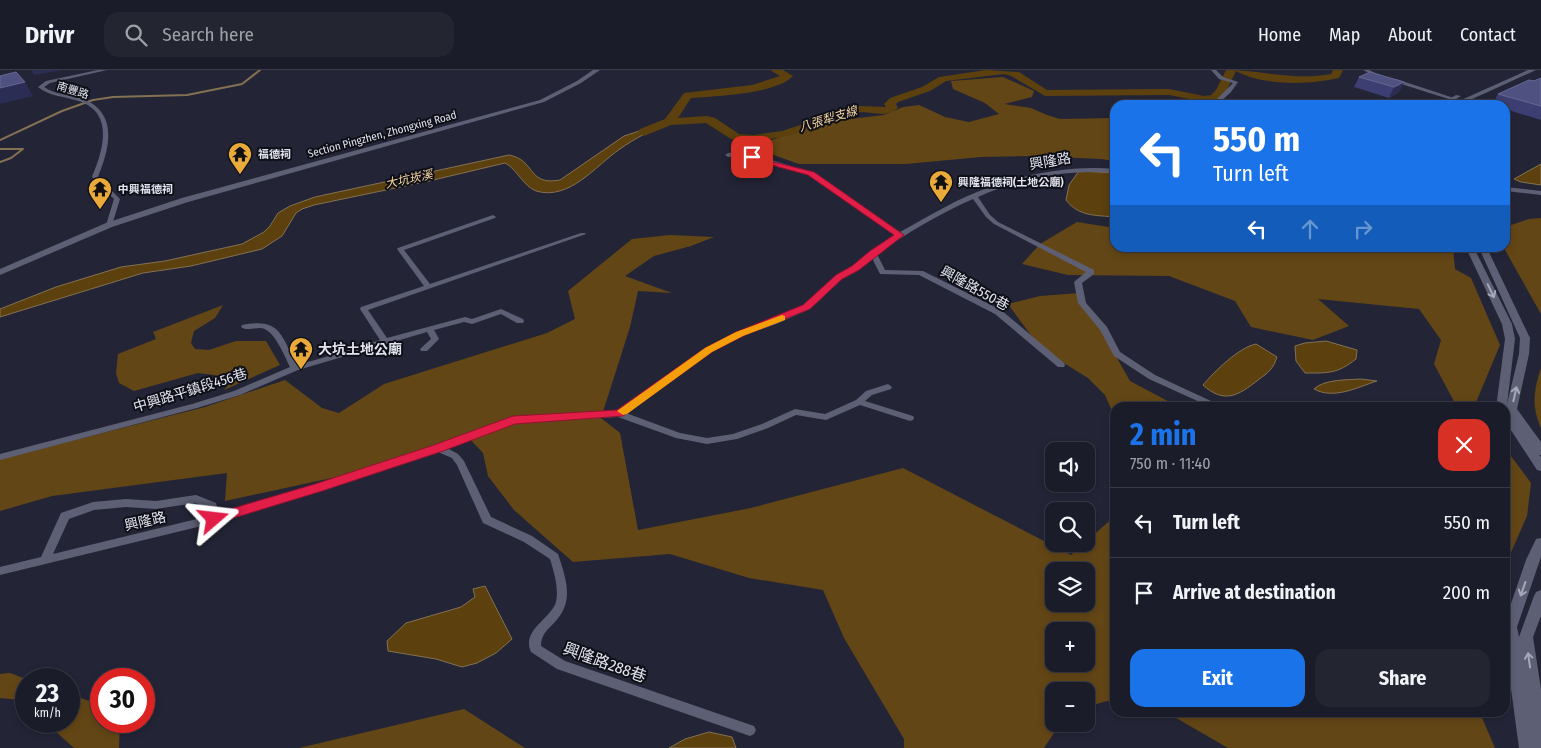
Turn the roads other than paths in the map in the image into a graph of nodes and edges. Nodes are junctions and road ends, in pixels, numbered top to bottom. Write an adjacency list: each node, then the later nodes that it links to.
1 (105, 70): 17 (street, 南豐路)
2 (597, 70): 17 (street, Section Pingzhen, Zhongxing Road)
3 (1213, 70): 7 (street)
4 (1365, 70): 8 (street)
5 (1517, 70): 9 (street)
6 (1533, 70): 10 (street)
7 (1219, 100)
8 (1448, 100)
9 (1457, 100)
10 (1462, 100)
11 (728, 155): 19 (street)
12 (1110, 171): 15 (street, 興隆路)
13 (1510, 190): 14 (street)
14 (1541, 194)
15 (975, 197): 19 (street, 興隆路); 34 (street)
16 (493, 217): 24 (street)
17 (109, 225): 23 (street, Section Pingzhen, Zhongxing Road)
18 (582, 234): 24 (street)
19 (900, 235): 22 (street, 興隆路)
20 (1472, 252): 35 (street, one-way to 35)
21 (1485, 252): 40 (street, one-way to 21)
22 (873, 253): 30 (street, 興隆路550巷); 36 (street, 興隆路)
23 (0, 272)
24 (428, 287): 28 (street)
25 (520, 321): 27 (street, 中興路平鎮段456巷)
26 (245, 328): 31 (street)
27 (430, 329): 28 (street, 中興路平鎮段456巷); 29 (street)
28 (385, 341): 31 (street, 中興路平鎮段456巷)
29 (424, 350)
30 (1061, 365)
31 (295, 368): 41 (street, 中興路平鎮段456巷)
32 (888, 387): 33 (street)
33 (859, 402): 36 (street); 37 (street)
34 (1208, 402)
35 (1501, 402)
36 (619, 414): 39 (street, 興隆路)
37 (910, 418)
38 (1510, 420): 42 (street)
39 (438, 448): 43 (street, 興隆路); 48 (street, 興隆路288巷)
40 (1541, 451)
41 (0, 457)
42 (1541, 467)
43 (214, 519): 45 (street, 興隆路); 45 (street)
44 (1541, 543): 50 (street, one-way to 50)
45 (46, 558): 46 (street, 興隆路)
46 (0, 571)
47 (1541, 596): 49 (street, one-way to 47)
48 (750, 730)
49 (1541, 742)
50 (1527, 748)

